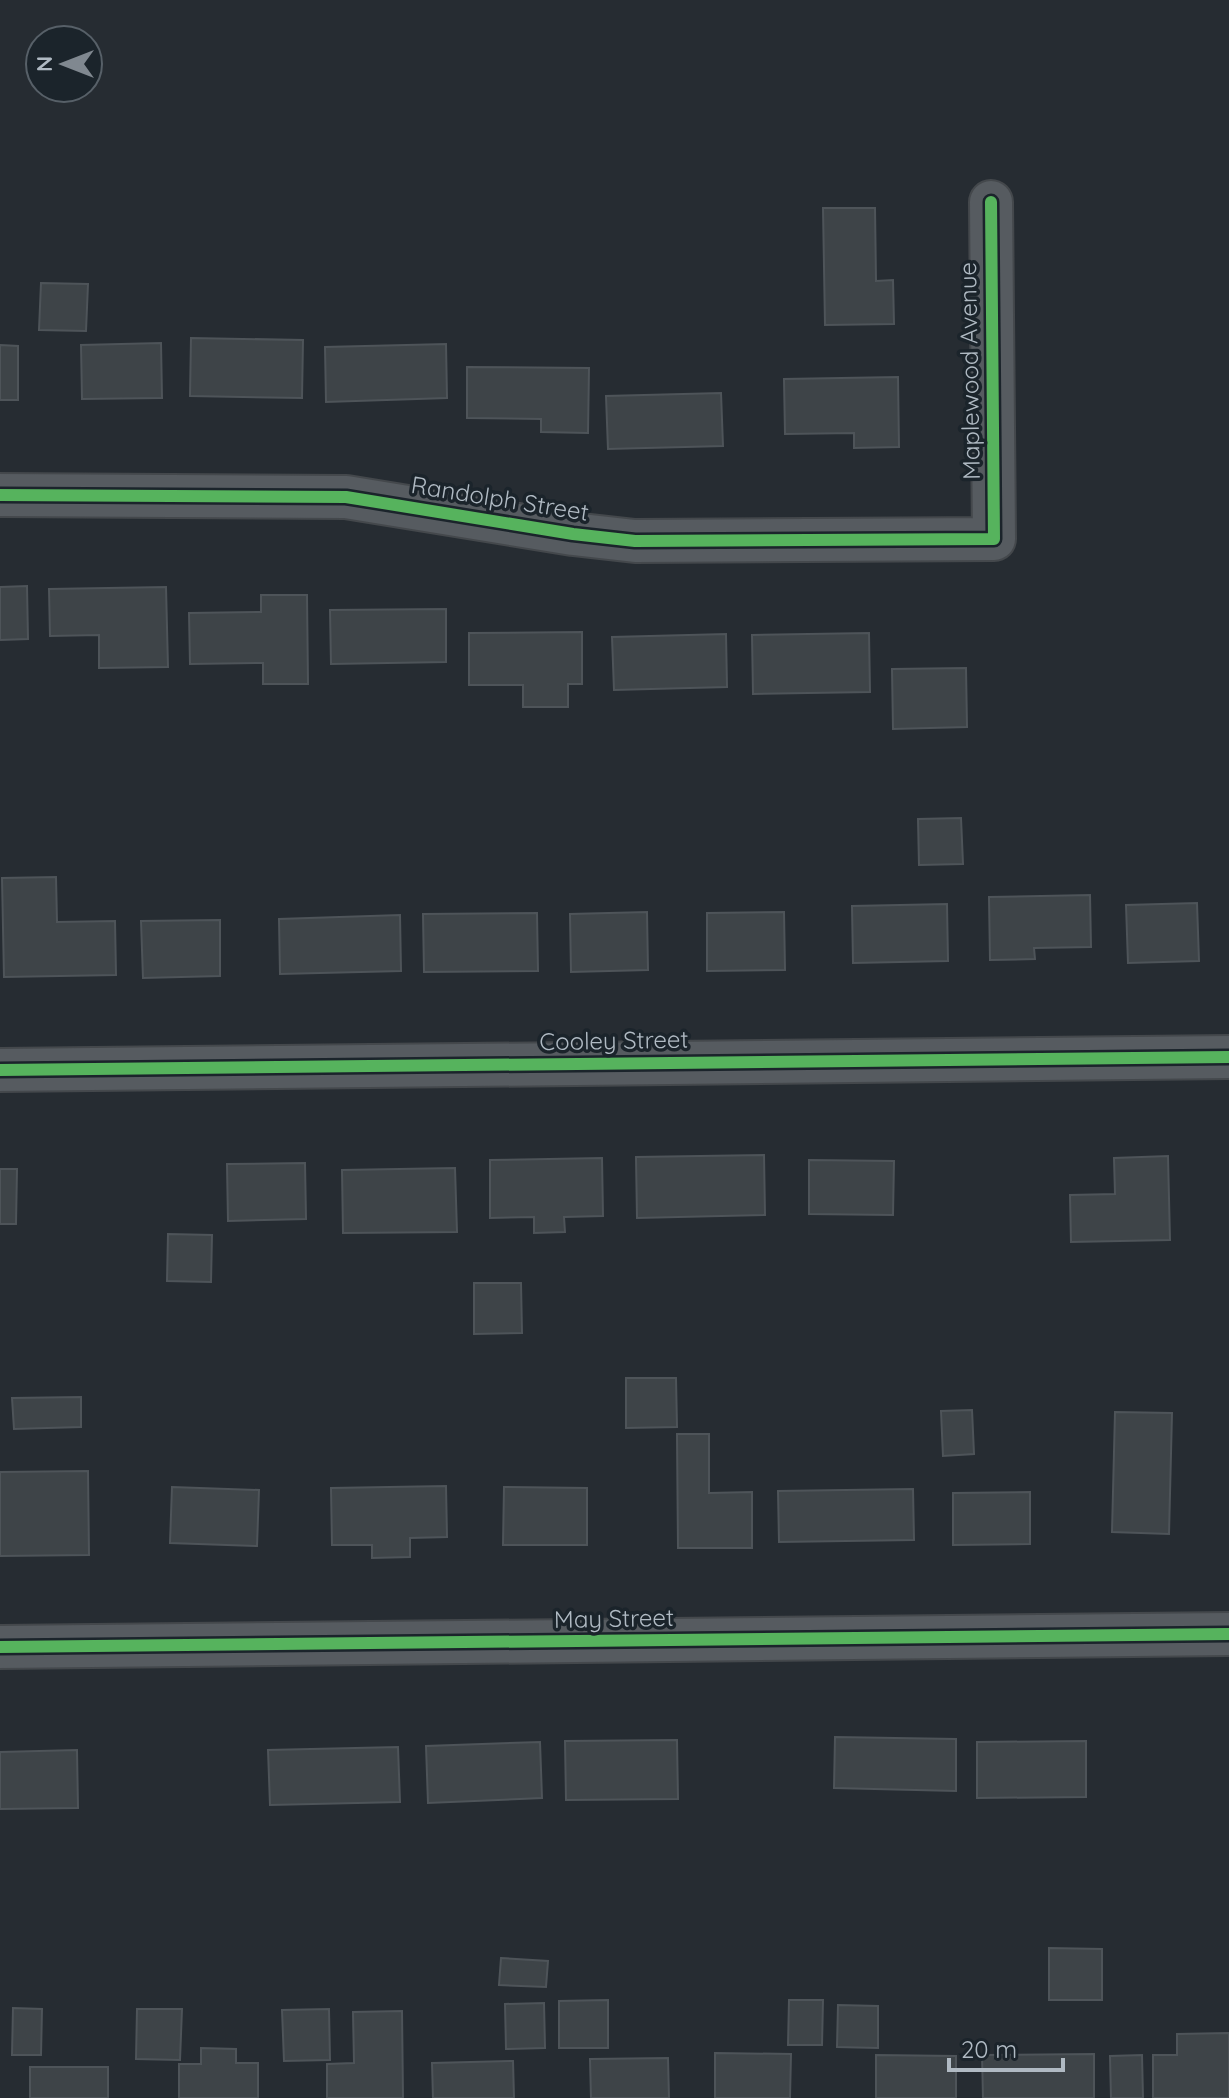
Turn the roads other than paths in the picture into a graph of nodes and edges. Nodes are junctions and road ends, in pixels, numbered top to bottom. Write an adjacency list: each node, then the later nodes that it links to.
1 (991, 202): 3 (street, Maplewood Avenue)
2 (0, 495): 3 (street, Randolph Street)
3 (994, 539)
4 (1229, 1057): 5 (street, Cooley Street)
5 (0, 1070)
6 (1229, 1634): 7 (street, May Street)
7 (0, 1647)

